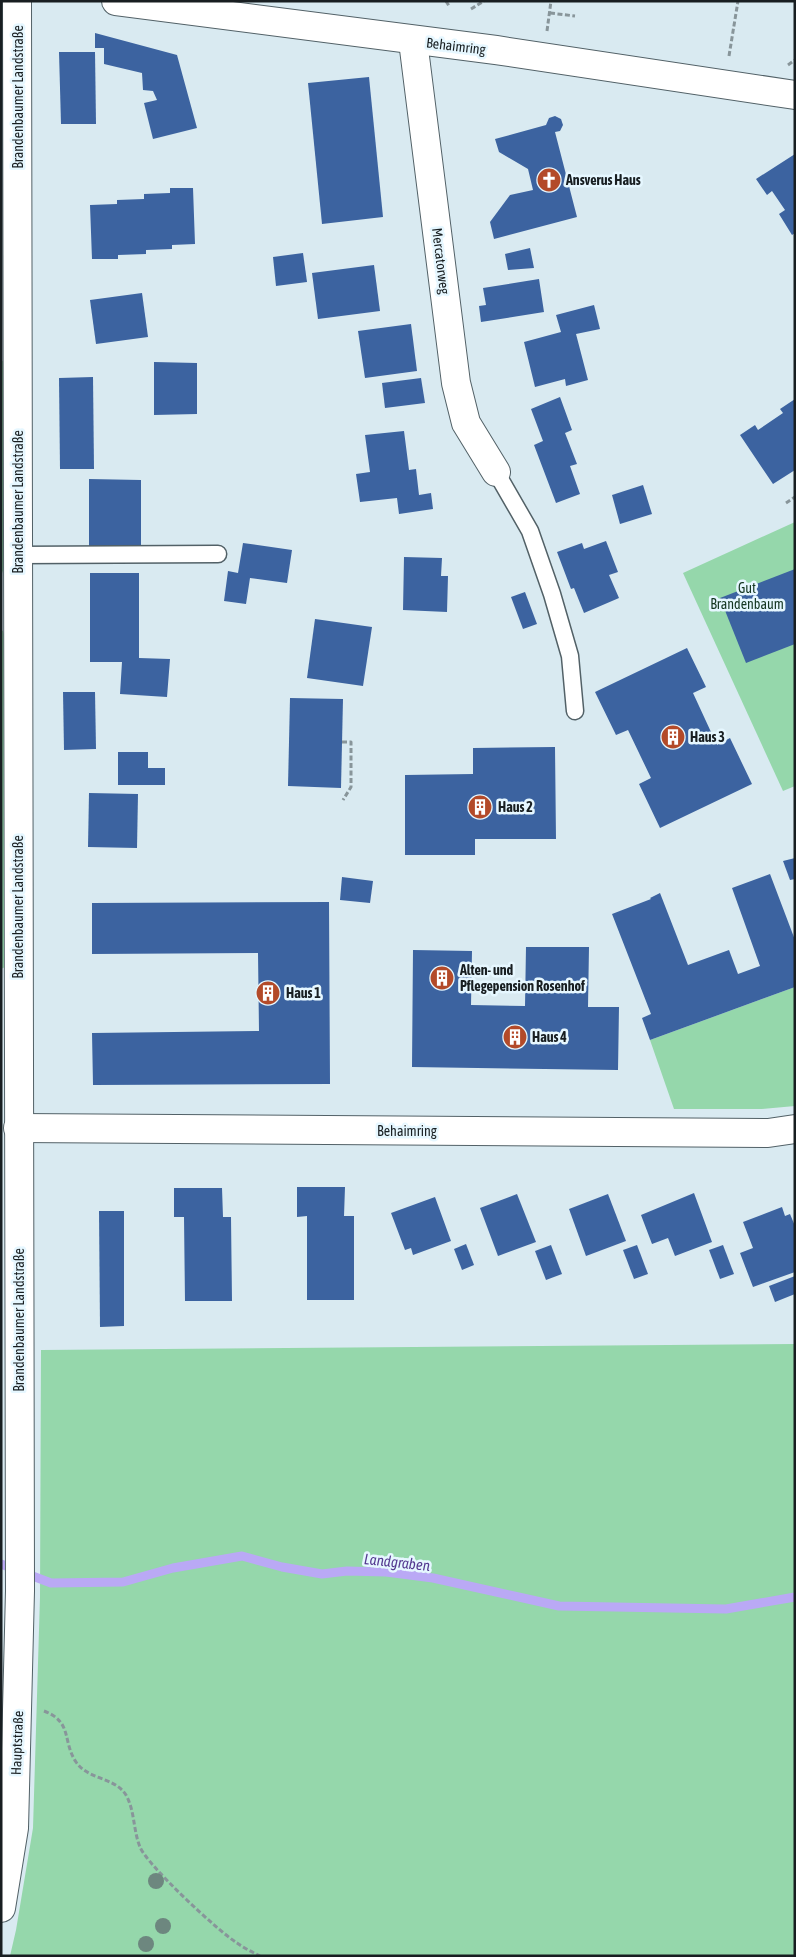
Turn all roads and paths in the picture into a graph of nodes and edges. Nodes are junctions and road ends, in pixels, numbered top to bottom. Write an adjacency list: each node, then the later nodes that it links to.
1 (17, 1): 15 (main road, Brandenbaumer Landstraße)
2 (116, 1): 12 (main road, Behaimring)
3 (446, 1): 7 (path)
4 (484, 1): 8 (path)
5 (551, 1): 9 (path)
6 (738, 1): 13 (path)
7 (449, 6)
8 (471, 9)
9 (550, 13): 10 (path); 11 (path)
10 (574, 16)
11 (547, 36)
12 (413, 41): 14 (main road, Behaimring); 16 (main road, Mercatorweg)
13 (729, 60)
14 (795, 95)
15 (9, 317): 20 (main road, Brandenbaumer Landstraße)
16 (496, 472): 22 (lane)
17 (795, 497): 18 (path)
18 (786, 503)
19 (218, 554): 20 (lane)
20 (18, 555): 21 (main road, Brandenbaumer Landstraße)
21 (10, 604): 25 (main road, Brandenbaumer Landstraße)
22 (574, 711)
23 (342, 742): 24 (path)
24 (343, 800)
25 (10, 1002): 26 (main road, Brandenbaumer Landstraße)
26 (18, 1128): 27 (main road, Behaimring); 28 (main road, Brandenbaumer Landstraße)
27 (795, 1129)
28 (20, 1584): 30 (main road, Hauptstraße)
29 (41, 1710): 31 (path)
30 (1, 1908)
31 (260, 1956)

